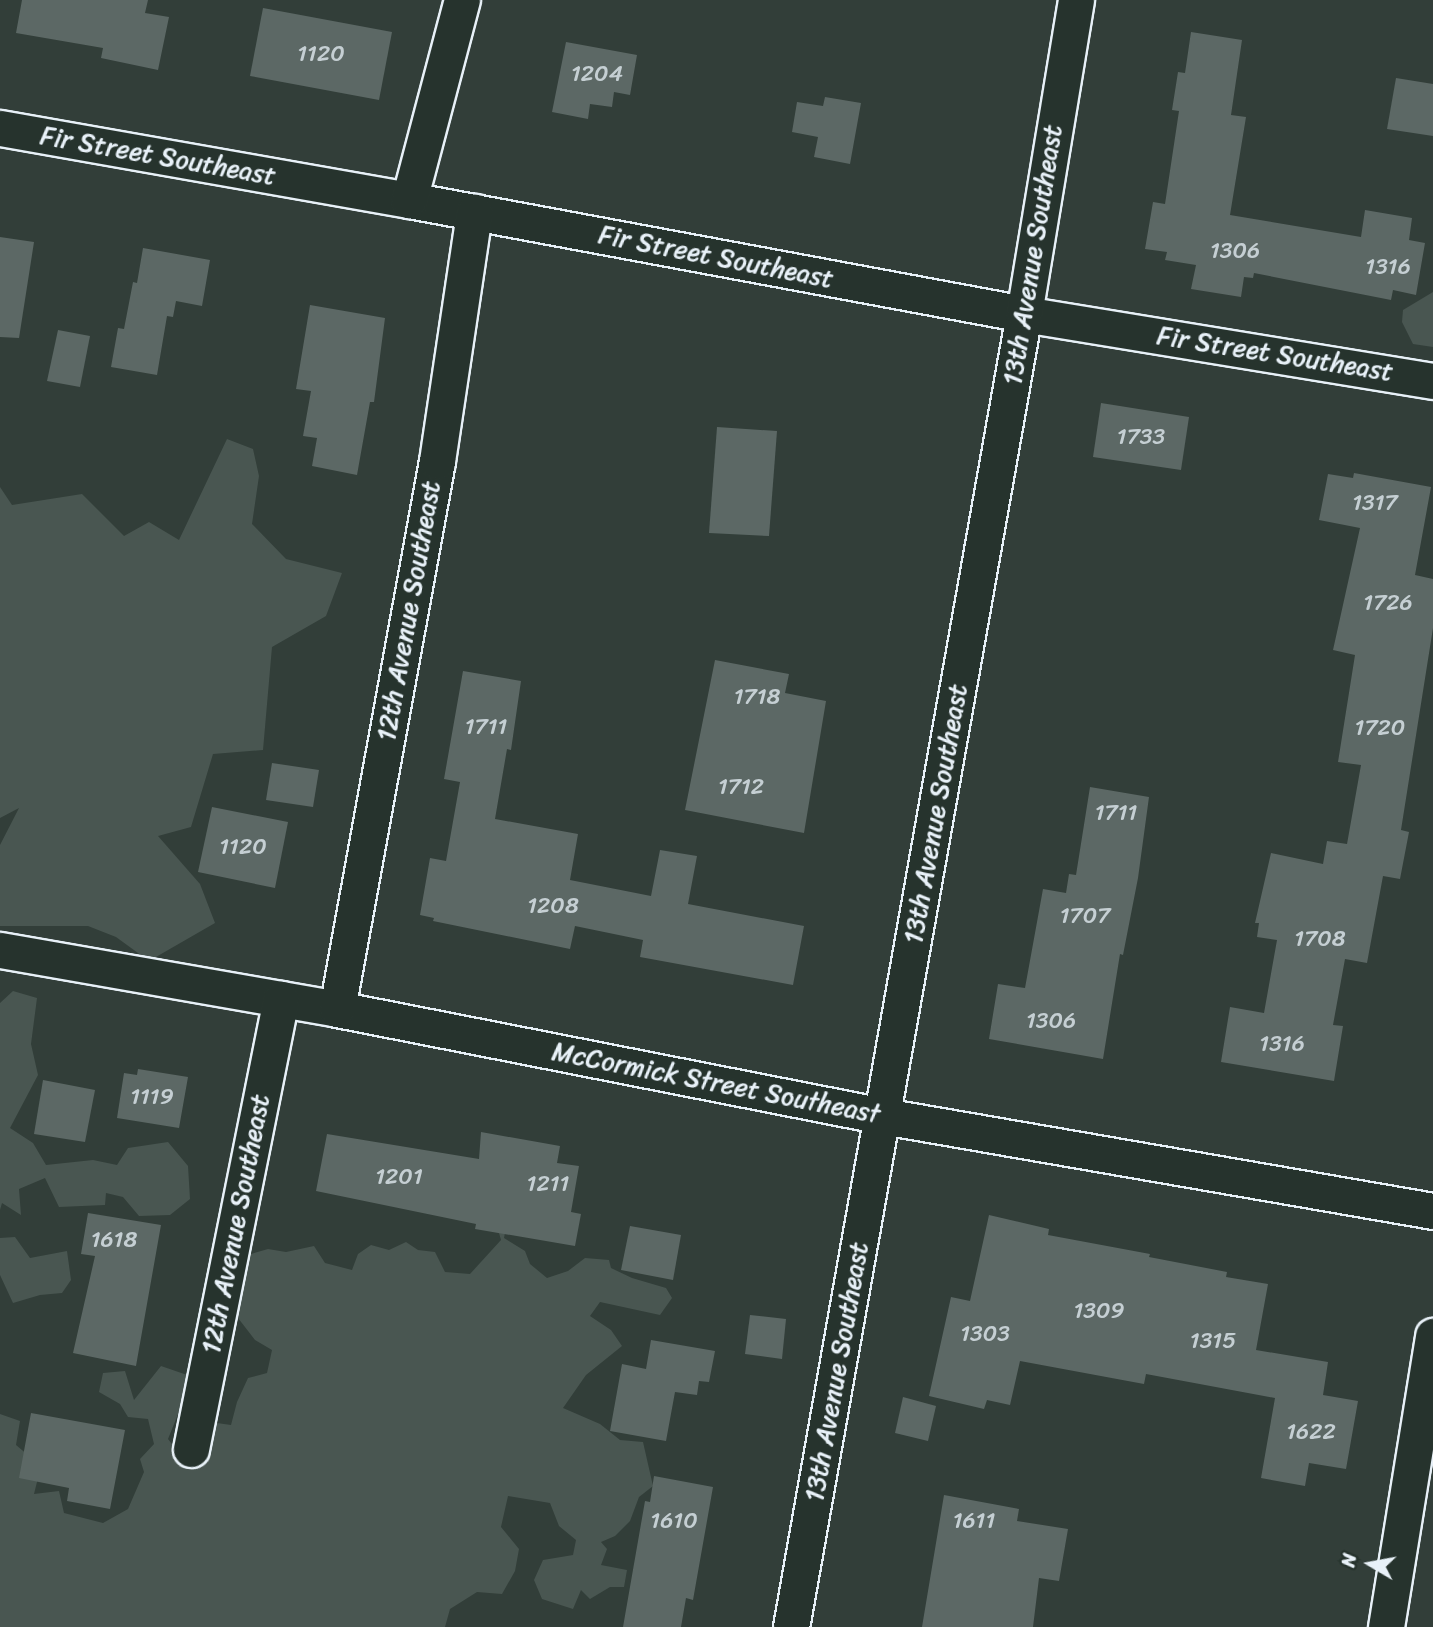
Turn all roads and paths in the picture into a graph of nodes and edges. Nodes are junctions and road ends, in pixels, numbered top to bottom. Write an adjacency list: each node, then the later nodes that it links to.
1 (462, 0): 4 (street)
2 (1076, 0): 6 (street, 13th Avenue Southeast)
3 (0, 128): 4 (street, Fir Street Southeast)
4 (409, 200): 5 (street, Fir Street Southeast)
5 (474, 212): 6 (street, Fir Street Southeast); 10 (street, 12th Avenue Southeast)
6 (1024, 314): 7 (street, Fir Street Southeast); 11 (street, 13th Avenue Southeast)
7 (1433, 381)
8 (0, 950): 9 (street, McCormick Street Southeast)
9 (281, 999): 10 (street, McCormick Street Southeast); 14 (street, 12th Avenue Southeast)
10 (337, 1009): 11 (street, McCormick Street Southeast)
11 (883, 1116): 12 (street, McCormick Street Southeast); 15 (street, 13th Avenue Southeast)
12 (1433, 1211)
13 (1433, 1336): 16 (street)
14 (191, 1448)
15 (791, 1627)
16 (1386, 1627)

